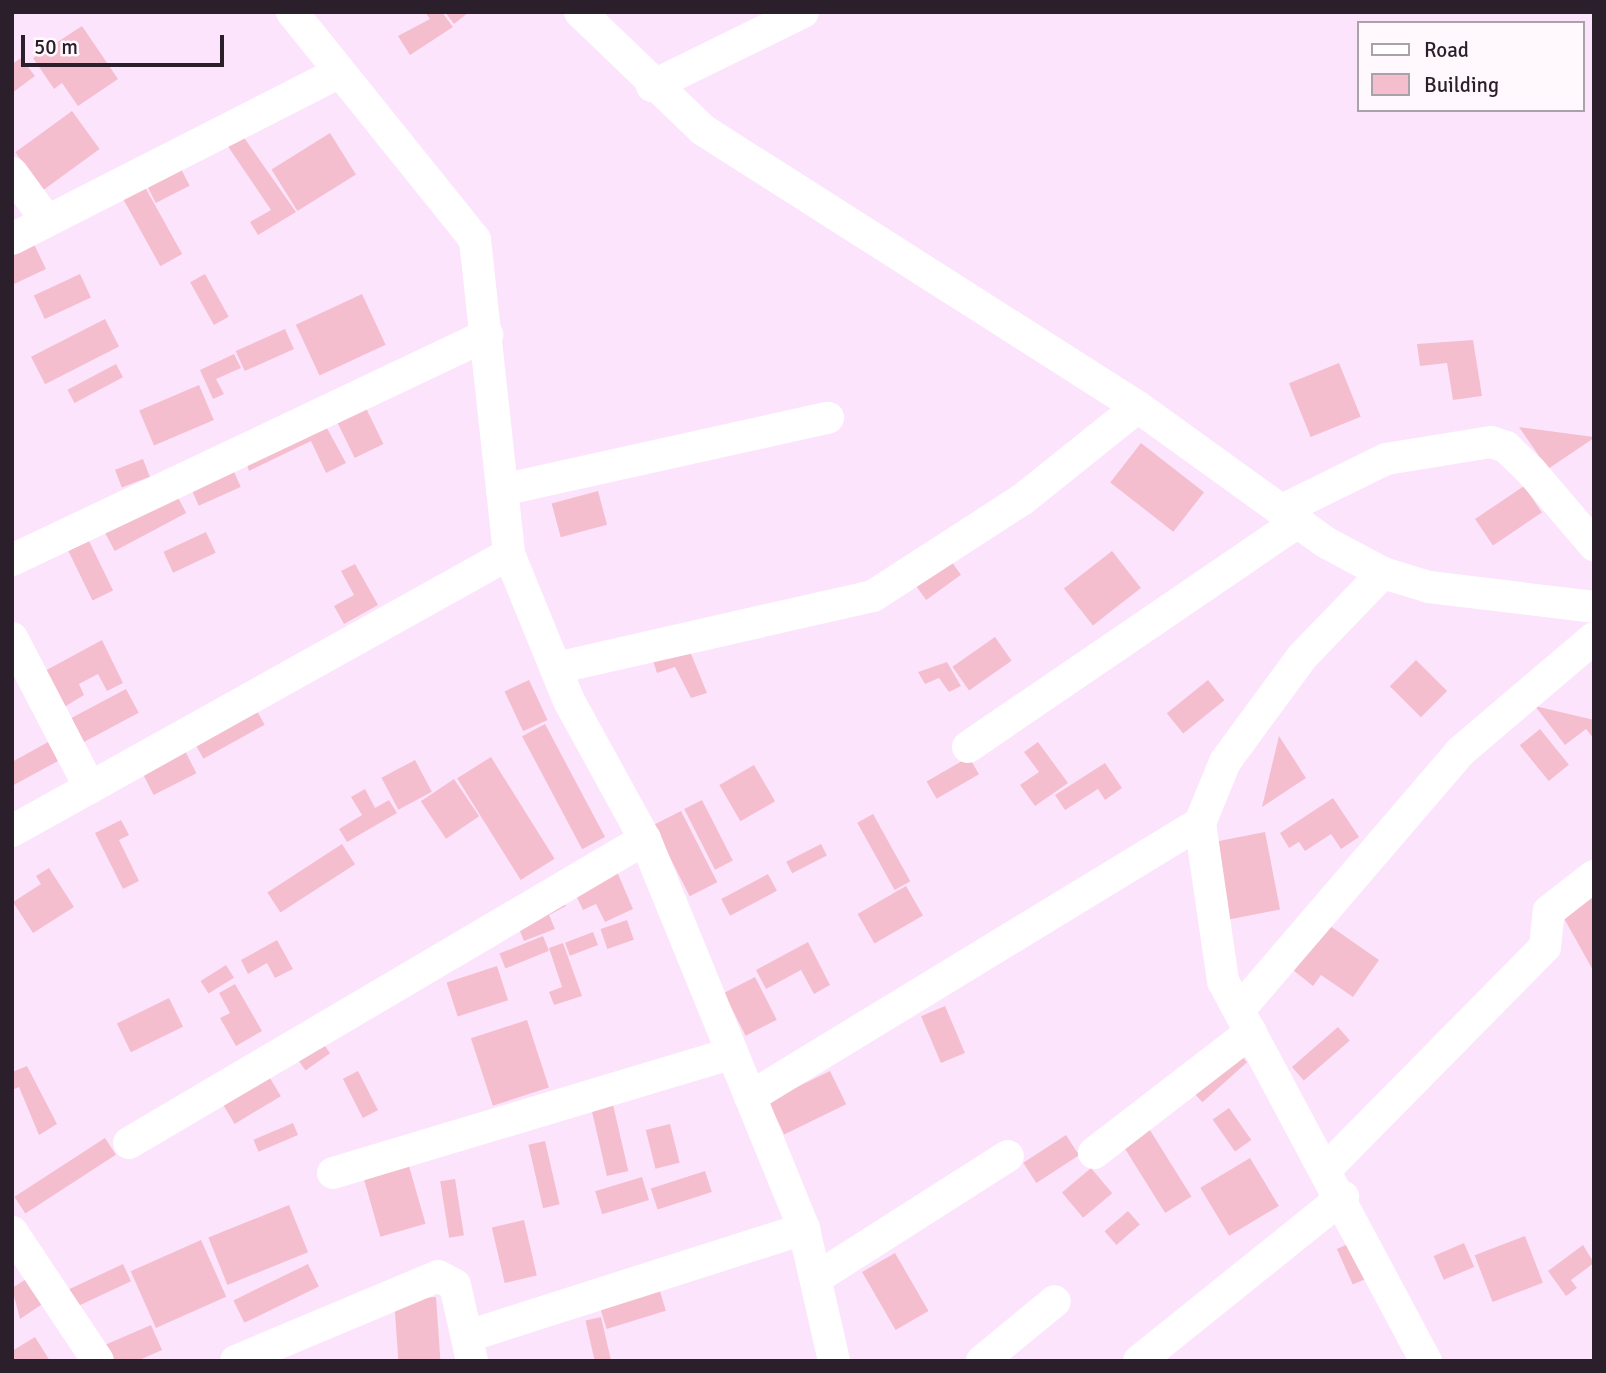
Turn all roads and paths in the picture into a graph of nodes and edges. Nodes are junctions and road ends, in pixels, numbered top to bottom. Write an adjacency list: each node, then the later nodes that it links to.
1 (292, 12): 4 (street)
2 (580, 12): 5 (street)
3 (803, 12): 5 (street)
4 (340, 72): 7 (street); 9 (street)
5 (652, 86): 10 (street)
6 (12, 173): 7 (street)
7 (47, 221): 8 (street)
8 (12, 239)
9 (487, 335): 12 (street); 16 (street)
10 (1138, 407): 13 (street); 21 (street)
11 (828, 418): 12 (street)
12 (502, 490): 15 (street)
13 (1290, 516): 14 (street); 17 (street); 22 (street)
14 (1594, 545)
15 (509, 554): 21 (street); 23 (street)
16 (12, 560)
17 (1383, 573): 18 (street); 24 (street)
18 (1593, 604)
19 (12, 638): 23 (street)
20 (1594, 638): 28 (street)
21 (556, 668): 26 (street)
22 (968, 747)
23 (90, 788): 25 (street)
24 (1200, 823): 28 (street); 30 (street)
25 (12, 831)
26 (645, 839): 29 (street); 31 (street)
27 (1594, 876): 34 (street)
28 (1245, 1021): 32 (street); 34 (street)
29 (732, 1054): 30 (street); 35 (street)
30 (750, 1097): 37 (street)
31 (128, 1143)
32 (1094, 1153)
33 (1008, 1156): 39 (street)
34 (1326, 1169): 36 (street)
35 (333, 1173)
36 (1343, 1198): 42 (street); 47 (street)
37 (804, 1229): 39 (street); 41 (street)
38 (12, 1232): 43 (street)
39 (818, 1277): 45 (street)
40 (1055, 1301): 46 (street)
41 (470, 1349): 44 (street)
42 (1425, 1360)
43 (98, 1361)
44 (236, 1361)
45 (834, 1361)
46 (982, 1361)
47 (1139, 1361)

